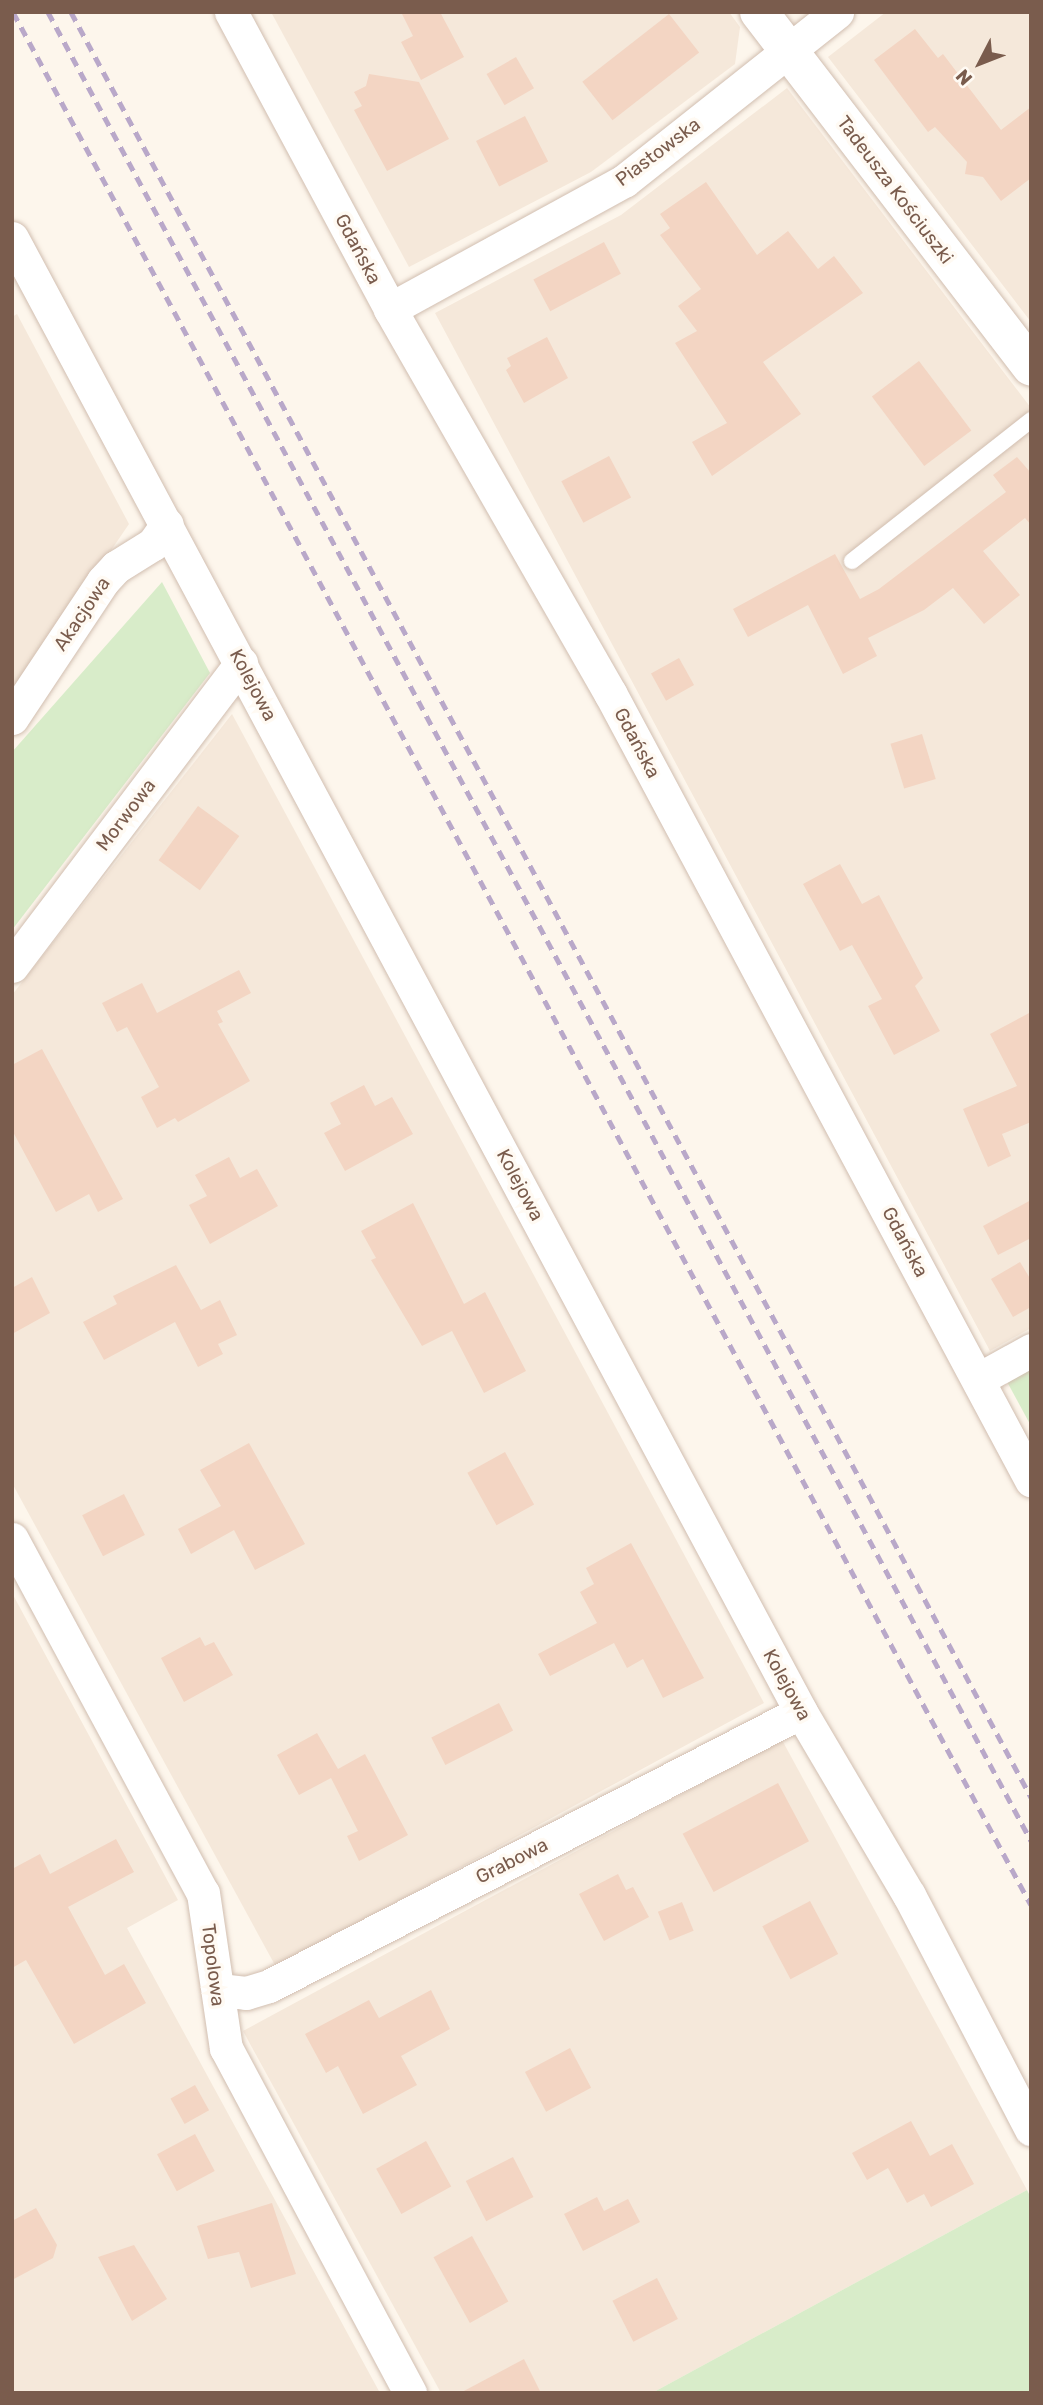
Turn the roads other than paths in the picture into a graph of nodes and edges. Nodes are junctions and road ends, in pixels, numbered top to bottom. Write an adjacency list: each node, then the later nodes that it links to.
1 (759, 12): 4 (street, Tadeusza Kościuszki)
2 (837, 12): 4 (street, Piastowska)
3 (242, 20): 7 (street, Gdańska)
4 (788, 50): 7 (street, Piastowska); 8 (street, Tadeusza Kościuszki)
5 (12, 239): 6 (street, Kolejowa)
6 (22, 277): 10 (street, Kolejowa)
7 (390, 309): 16 (street, Gdańska)
8 (1031, 367)
9 (1031, 420): 11 (lane)
10 (167, 524): 12 (street, Kolejowa); 13 (street, Akacjowa)
11 (852, 561)
12 (241, 663): 14 (street, Morwowa); 19 (street, Kolejowa)
13 (12, 718)
14 (12, 966)
15 (1031, 1350): 16 (street)
16 (979, 1379): 17 (street, Gdańska)
17 (1031, 1480)
18 (12, 1539): 20 (street, Topolowa)
19 (801, 1712): 20 (street, Grabowa); 21 (street, Kolejowa)
20 (219, 1990): 22 (street, Topolowa)
21 (1031, 2129)
22 (411, 2393)

